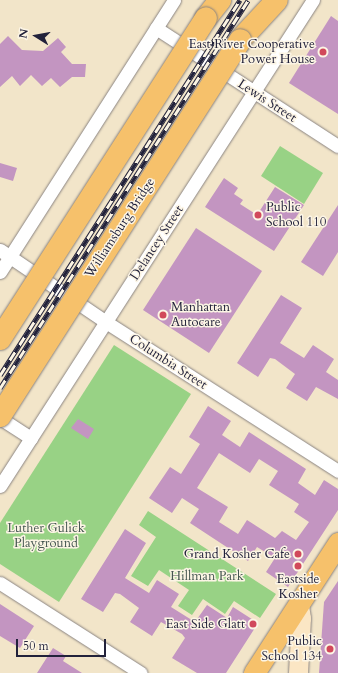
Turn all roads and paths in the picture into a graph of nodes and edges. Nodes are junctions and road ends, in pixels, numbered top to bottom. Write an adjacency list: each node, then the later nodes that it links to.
1 (174, 0): 7 (street)
2 (220, 0): 6 (highway)
3 (261, 0): 8 (highway, Williamsburg Bridge)
4 (277, 0): 8 (highway, Williamsburg Bridge)
5 (313, 0): 9 (street, Delancey Street)
6 (211, 9): 14 (highway, bridge)
7 (156, 28): 9 (street, Lewis Street); 11 (street)
8 (240, 40): 15 (highway, Williamsburg Bridge, bridge)
9 (254, 92): 10 (street, Lewis Street); 13 (street, Delancey Street)
10 (338, 146)
11 (5, 253): 12 (street); 13 (street, Columbia Street)
12 (0, 272)
13 (106, 322): 16 (street, Delancey Street); 17 (street, Columbia Street)
14 (0, 339)
15 (0, 417): 16 (street)
16 (31, 438): 18 (street, Delancey Street)
17 (338, 471)
18 (0, 486)
19 (338, 543): 21 (main road)
20 (0, 583): 22 (street)
21 (299, 606): 23 (main road); 24 (main road); 25 (main road)
22 (141, 673)
23 (254, 673)
24 (267, 673)
25 (298, 673)

